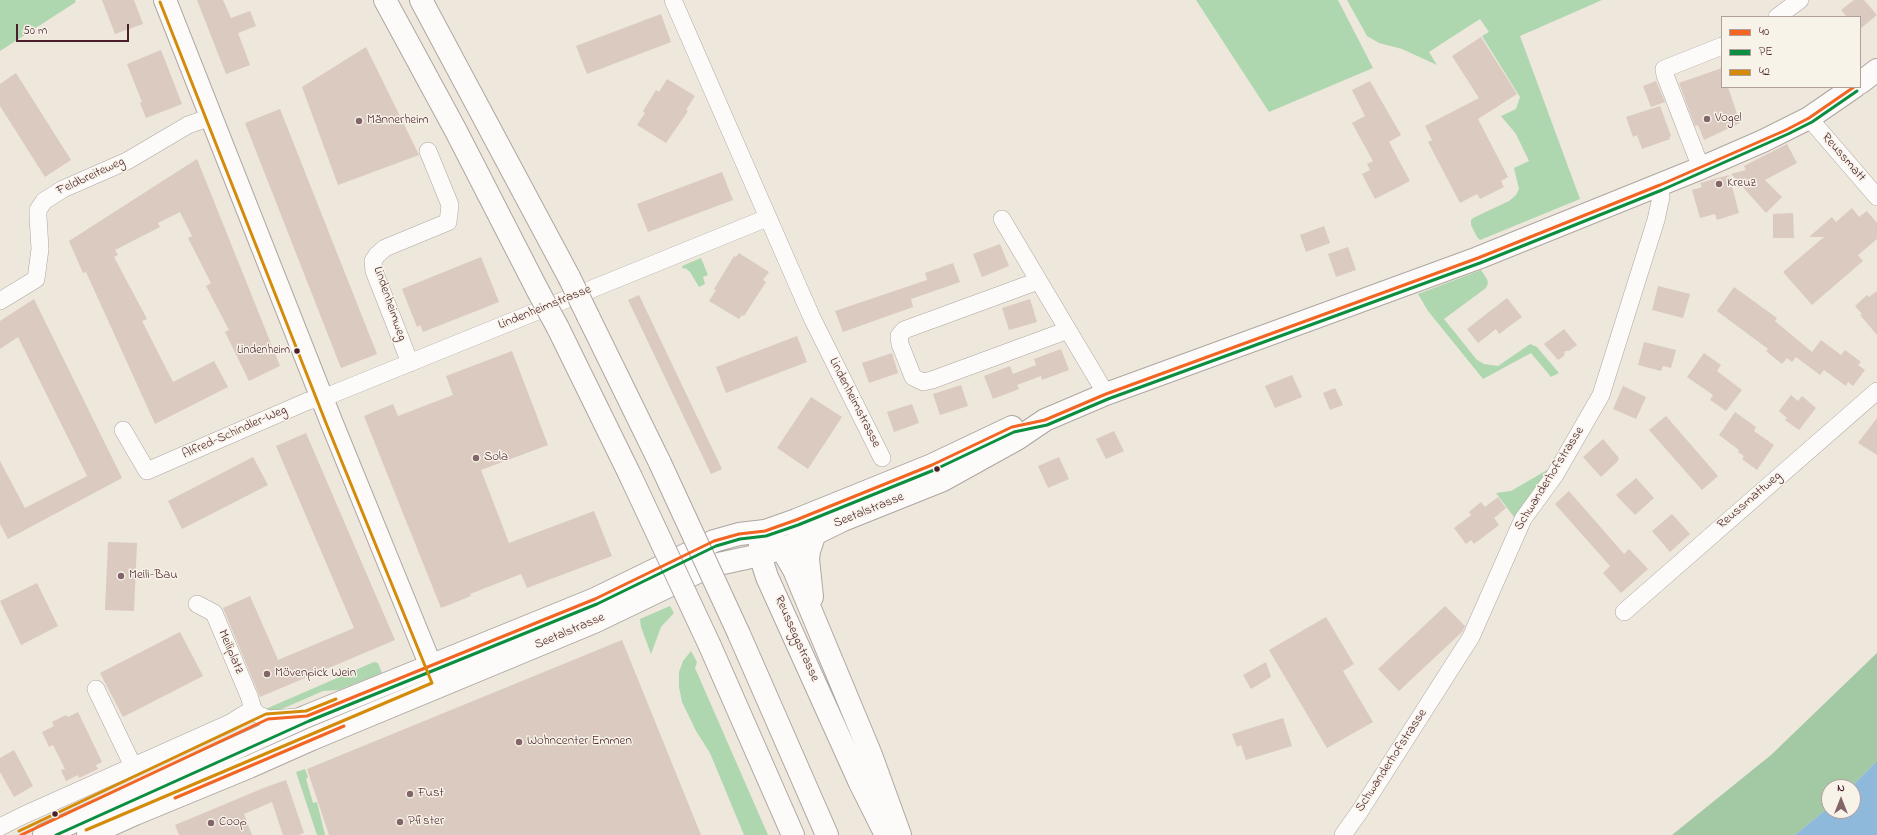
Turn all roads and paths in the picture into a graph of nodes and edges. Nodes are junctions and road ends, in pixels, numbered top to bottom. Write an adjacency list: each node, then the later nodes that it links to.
1 (165, 0): 11 (main road)
2 (385, 0): 45 (main road, bridge)
3 (421, 0): 46 (main road, bridge)
4 (673, 0): 17 (street, Lindenheimstrasse)
5 (1800, 0): 6 (street)
6 (1778, 16)
7 (1721, 46): 14 (street)
8 (1877, 70): 9 (main road)
9 (1861, 82)
10 (1853, 88): 12 (main road, Seetalstrasse)
11 (211, 117): 20 (street, Feldbreiteweg); 25 (main road)
12 (1808, 118): 14 (main road, Seetalstrasse); 16 (street, Reussmatt)
13 (428, 151): 22 (street, Lindenheimweg)
14 (1701, 168): 15 (main road, Seetalstrasse)
15 (1660, 185): 24 (main road, Seetalstrasse); 49 (street, Schwanderhofstrasse)
16 (1877, 197)
17 (767, 218): 22 (street, Lindenheimstrasse); 28 (street, Lindenheimstrasse)
18 (1002, 219): 19 (street)
19 (1038, 281): 21 (street); 21 (street)
20 (0, 301)
21 (1068, 330): 24 (street)
22 (410, 363): 25 (street, Lindenheimstrasse)
23 (1877, 391): 34 (street, Reussmattweg)
24 (1106, 394): 26 (main road, Seetalstrasse)
25 (323, 398): 27 (street, Alfred-Schindler-Weg); 36 (main road)
26 (1045, 420): 29 (main road, Seetalstrasse); 30 (main road, Seetalstrasse)
27 (122, 430)
28 (882, 458)
29 (765, 531): 31 (main road, Reusseggstrasse); 32 (main road, Reusseggstrasse); 36 (main road, Seetalstrasse)
30 (815, 534): 31 (main road, Seetalstrasse); 35 (main road, Reusseggstrasse)
31 (780, 548): 32 (main road, Seetalstrasse); 35 (main road, Reusseggstrasse)
32 (760, 555): 37 (main road, Seetalstrasse); 47 (main road, Reusseggstrasse)
33 (196, 604): 39 (street, Meiliplatz)
34 (1624, 612)
35 (814, 618): 48 (main road, Reusseggstrasse)
36 (430, 666): 37 (main road); 40 (main road, Seetalstrasse)
37 (439, 686): 44 (main road, Seetalstrasse)
38 (96, 689): 41 (street)
39 (253, 709): 40 (street); 41 (street)
40 (307, 716): 43 (main road, Seetalstrasse)
41 (134, 766): 42 (street)
42 (0, 827)
43 (44, 835)
44 (88, 835)
45 (793, 835)
46 (827, 835)
47 (886, 835)
48 (900, 835)
49 (1342, 835)

